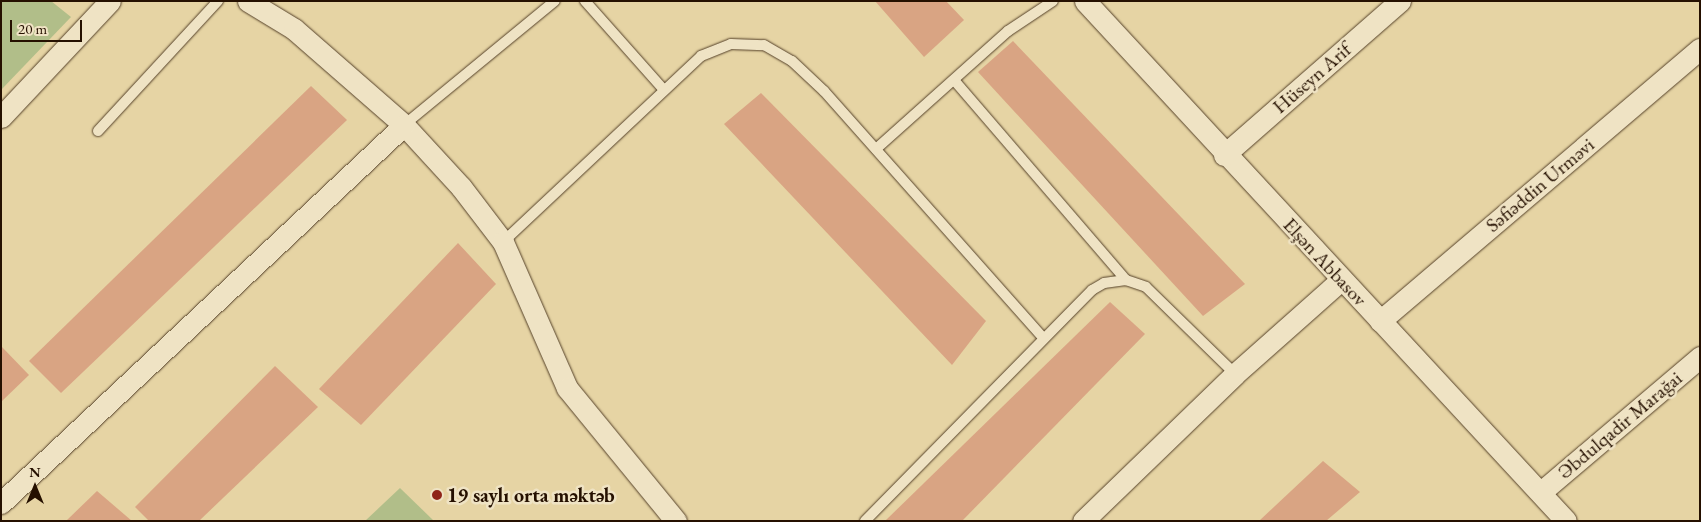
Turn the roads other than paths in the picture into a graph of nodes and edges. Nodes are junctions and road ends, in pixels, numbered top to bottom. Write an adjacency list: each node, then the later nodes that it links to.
1 (110, 1): 12 (street)
2 (218, 1): 14 (lane)
3 (248, 1): 13 (street)
4 (555, 1): 13 (lane)
5 (586, 1): 11 (lane)
6 (1054, 1): 10 (lane)
7 (1085, 1): 16 (street, Elşən Abbasov)
8 (1400, 1): 16 (street, Hüseyn Arif)
9 (1700, 49): 20 (street, Səfiəddin Urməvi)
10 (954, 80): 15 (lane); 18 (lane)
11 (664, 90): 15 (lane); 17 (lane)
12 (1, 117)
13 (404, 124): 17 (street); 25 (street)
14 (98, 131)
15 (876, 149): 21 (lane)
16 (1224, 155): 19 (street, Elşən Abbasov)
17 (503, 242): 26 (street)
18 (1126, 280): 21 (lane); 23 (lane)
19 (1341, 280): 20 (street, Elşən Abbasov); 23 (street)
20 (1380, 321): 24 (street, Elşən Abbasov)
21 (1043, 338): 27 (lane)
22 (1700, 357): 24 (street, Əbdulqadir Marağai)
23 (1235, 374): 28 (street)
24 (1541, 492): 29 (street, Elşən Abbasov)
25 (1, 503)
26 (676, 521)
27 (865, 521)
28 (1083, 521)
29 (1566, 521)

